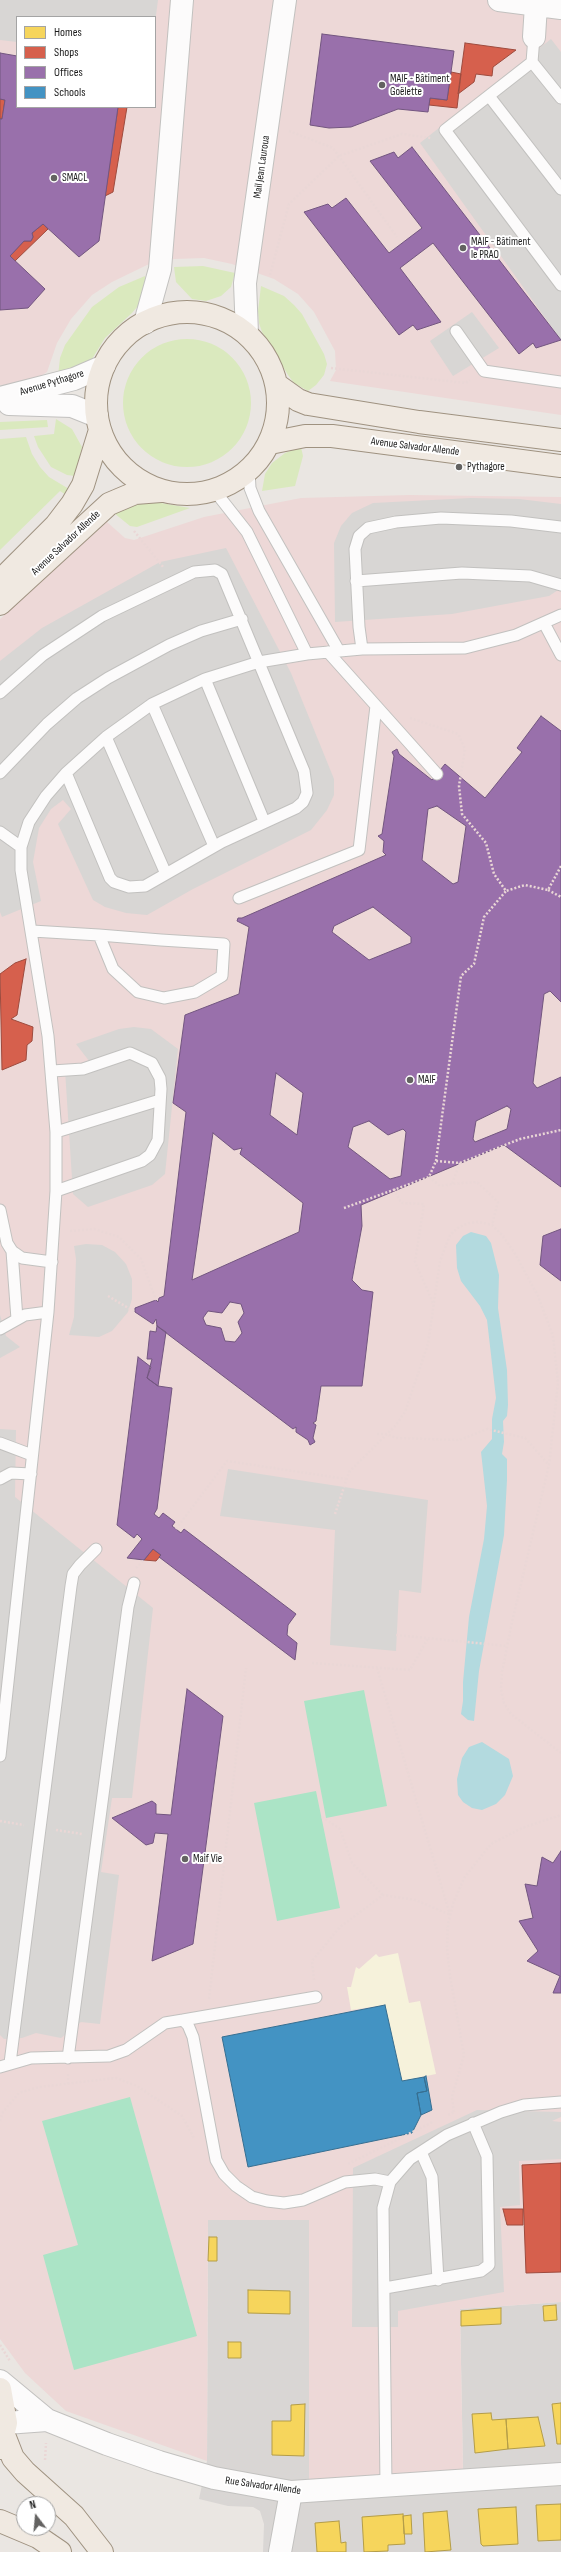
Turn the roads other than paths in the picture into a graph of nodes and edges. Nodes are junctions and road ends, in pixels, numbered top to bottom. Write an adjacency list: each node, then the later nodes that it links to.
1 (182, 0): 12 (street)
2 (285, 0): 14 (street, Mail Jean Lauroua)
3 (499, 0): 4 (street)
4 (536, 5): 5 (street); 6 (street)
5 (561, 8)
6 (534, 37): 7 (lane)
7 (532, 62): 8 (lane); 9 (lane)
8 (489, 96): 10 (lane); 11 (lane)
9 (561, 98)
10 (561, 189)
11 (561, 285)
12 (145, 323): 14 (main road); 15 (main road)
13 (456, 331): 16 (lane)
14 (247, 334): 17 (main road)
15 (104, 366): 18 (street, Avenue Pythagore); 20 (main road)
16 (561, 382)
17 (277, 385): 21 (main road); 22 (main road)
18 (0, 398)
19 (0, 404): 20 (street, Avenue Pythagore)
20 (98, 423): 26 (main road); 28 (main road, Avenue Salvador Allende)
21 (561, 440)
22 (270, 443): 23 (main road, Avenue Salvador Allende); 24 (main road)
23 (561, 466)
24 (249, 471): 25 (main road); 36 (lane)
25 (214, 490): 26 (main road); 37 (lane)
26 (162, 491): 31 (main road, Avenue Salvador Allende)
27 (561, 527): 29 (lane)
28 (0, 581)
29 (356, 581): 30 (lane); 35 (lane)
30 (561, 585)
31 (0, 604)
32 (561, 614): 34 (lane)
33 (242, 619): 39 (lane); 41 (lane); 45 (lane)
34 (544, 623): 35 (lane); 38 (lane)
35 (362, 649): 36 (lane)
36 (333, 651): 37 (lane); 43 (lane)
37 (307, 654): 39 (lane)
38 (561, 655)
39 (259, 662): 40 (lane); 48 (lane)
40 (205, 679): 42 (lane); 48 (lane)
41 (0, 693)
42 (152, 704): 44 (lane); 50 (lane)
43 (376, 706): 47 (lane); 53 (lane)
44 (106, 737): 46 (lane); 52 (lane)
45 (0, 773)
46 (66, 773): 51 (lane); 52 (lane)
47 (437, 774)
48 (264, 821): 50 (lane)
49 (0, 832): 51 (lane)
50 (214, 846): 52 (lane)
51 (21, 847): 54 (lane)
52 (166, 874)
53 (239, 898)
54 (32, 931): 55 (lane); 56 (lane)
55 (99, 936): 55 (lane)
56 (52, 1071): 57 (lane); 58 (lane)
57 (160, 1100): 58 (lane); 59 (lane)
58 (56, 1132): 59 (lane)
59 (56, 1191): 62 (lane)
60 (0, 1210): 61 (lane)
61 (12, 1251): 62 (lane); 64 (lane)
62 (52, 1262): 63 (lane)
63 (48, 1312): 64 (lane); 67 (lane)
64 (17, 1319): 65 (lane)
65 (0, 1329)
66 (0, 1443): 67 (lane)
67 (32, 1455): 68 (lane)
68 (31, 1474): 69 (lane); 72 (lane)
69 (0, 1479)
70 (96, 1549): 78 (lane)
71 (134, 1583): 77 (lane)
72 (4, 1683): 73 (lane)
73 (1, 1738): 74 (lane)
74 (0, 1756)
75 (316, 1997): 76 (lane)
76 (183, 2020): 77 (lane); 82 (lane)
77 (68, 2058): 78 (lane)
78 (5, 2065)
79 (561, 2102): 80 (lane)
80 (474, 2123): 81 (lane); 83 (lane)
81 (421, 2152): 82 (lane); 83 (lane)
82 (390, 2182): 84 (lane)
83 (438, 2280): 84 (lane)
84 (385, 2288): 90 (lane)
85 (0, 2381): 87 (street, Rue Salvador Allende)
86 (0, 2389): 88 (main road)
87 (47, 2420): 88 (street, Rue Salvador Allende); 91 (street, Rue Salvador Allende)
88 (3, 2436): 94 (main road)
89 (561, 2474): 90 (street, Rue Salvador Allende)
90 (386, 2487): 91 (street, Rue Salvador Allende)
91 (291, 2492): 95 (street)
92 (0, 2521): 93 (main road)
93 (60, 2552)
94 (102, 2552)
95 (280, 2552)

